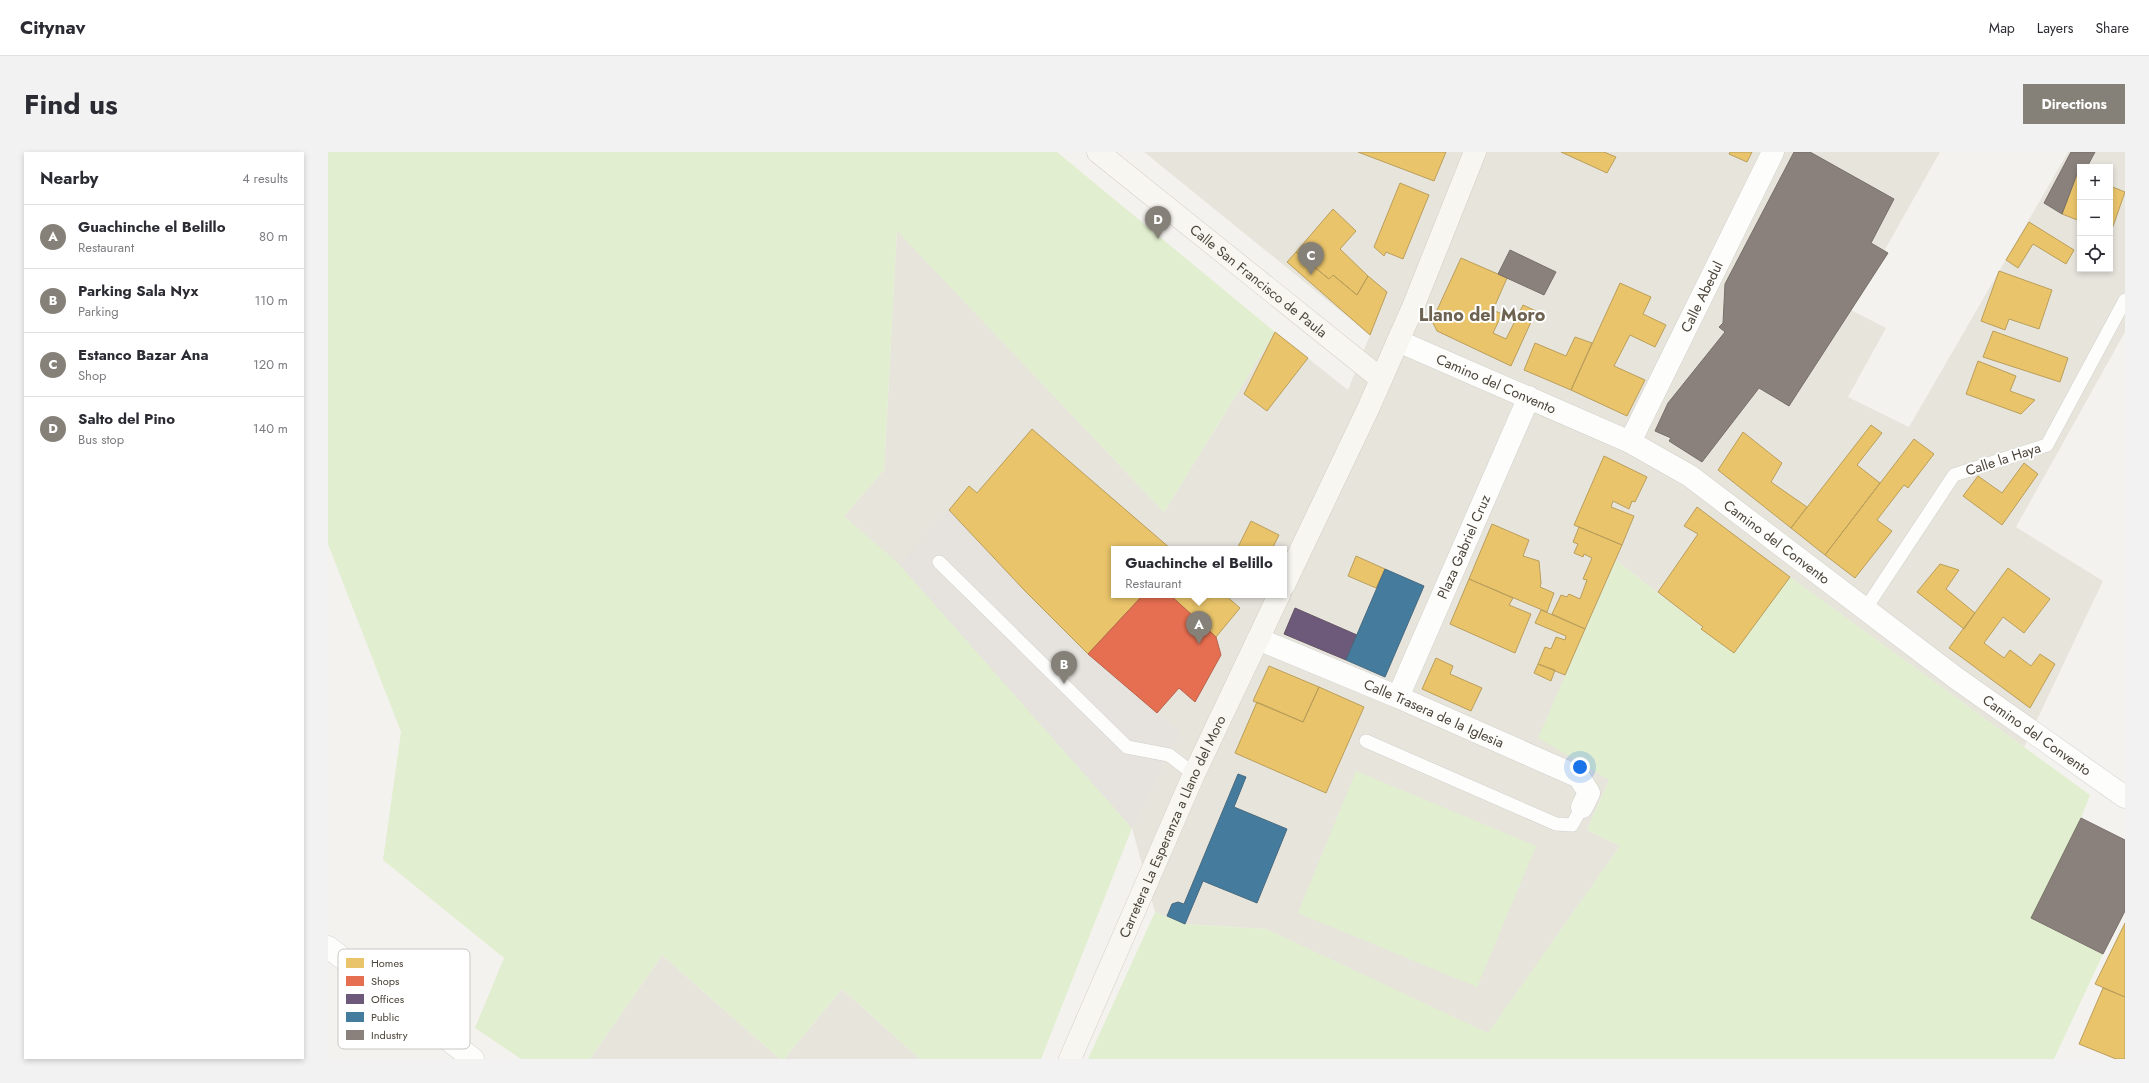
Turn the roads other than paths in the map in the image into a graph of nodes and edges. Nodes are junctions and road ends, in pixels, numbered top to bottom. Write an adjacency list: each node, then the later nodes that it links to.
1 (1098, 152): 6 (main road, Calle San Francisco de Paula)
2 (1475, 152): 5 (main road)
3 (1772, 152): 8 (street, Calle Abedul)
4 (2125, 300): 12 (lane, Calle la Haya)
5 (1398, 341): 6 (main road); 7 (street, Camino del Convento)
6 (1381, 379): 10 (main road)
7 (1529, 397): 8 (street, Camino del Convento); 14 (street, Plaza Gabriel Cruz)
8 (1630, 442): 12 (street, Camino del Convento)
9 (939, 562): 16 (lane)
10 (1287, 579)
11 (1278, 598): 13 (main road, Carretera La Esperanza a Llano del Moro)
12 (1866, 608): 17 (street, Camino del Convento)
13 (1258, 639): 14 (street, Calle Trasera de la Iglesia); 16 (main road, Carretera La Esperanza a Llano del Moro)
14 (1398, 697): 18 (street, Calle Trasera de la Iglesia)
15 (1366, 741): 18 (lane)
16 (1194, 774): 23 (main road, Carretera La Esperanza a Llano del Moro)
17 (2125, 797)
18 (1582, 807)
19 (328, 947): 20 (street)
20 (338, 955)
21 (460, 1049): 22 (street)
22 (473, 1059)
23 (1070, 1059)

